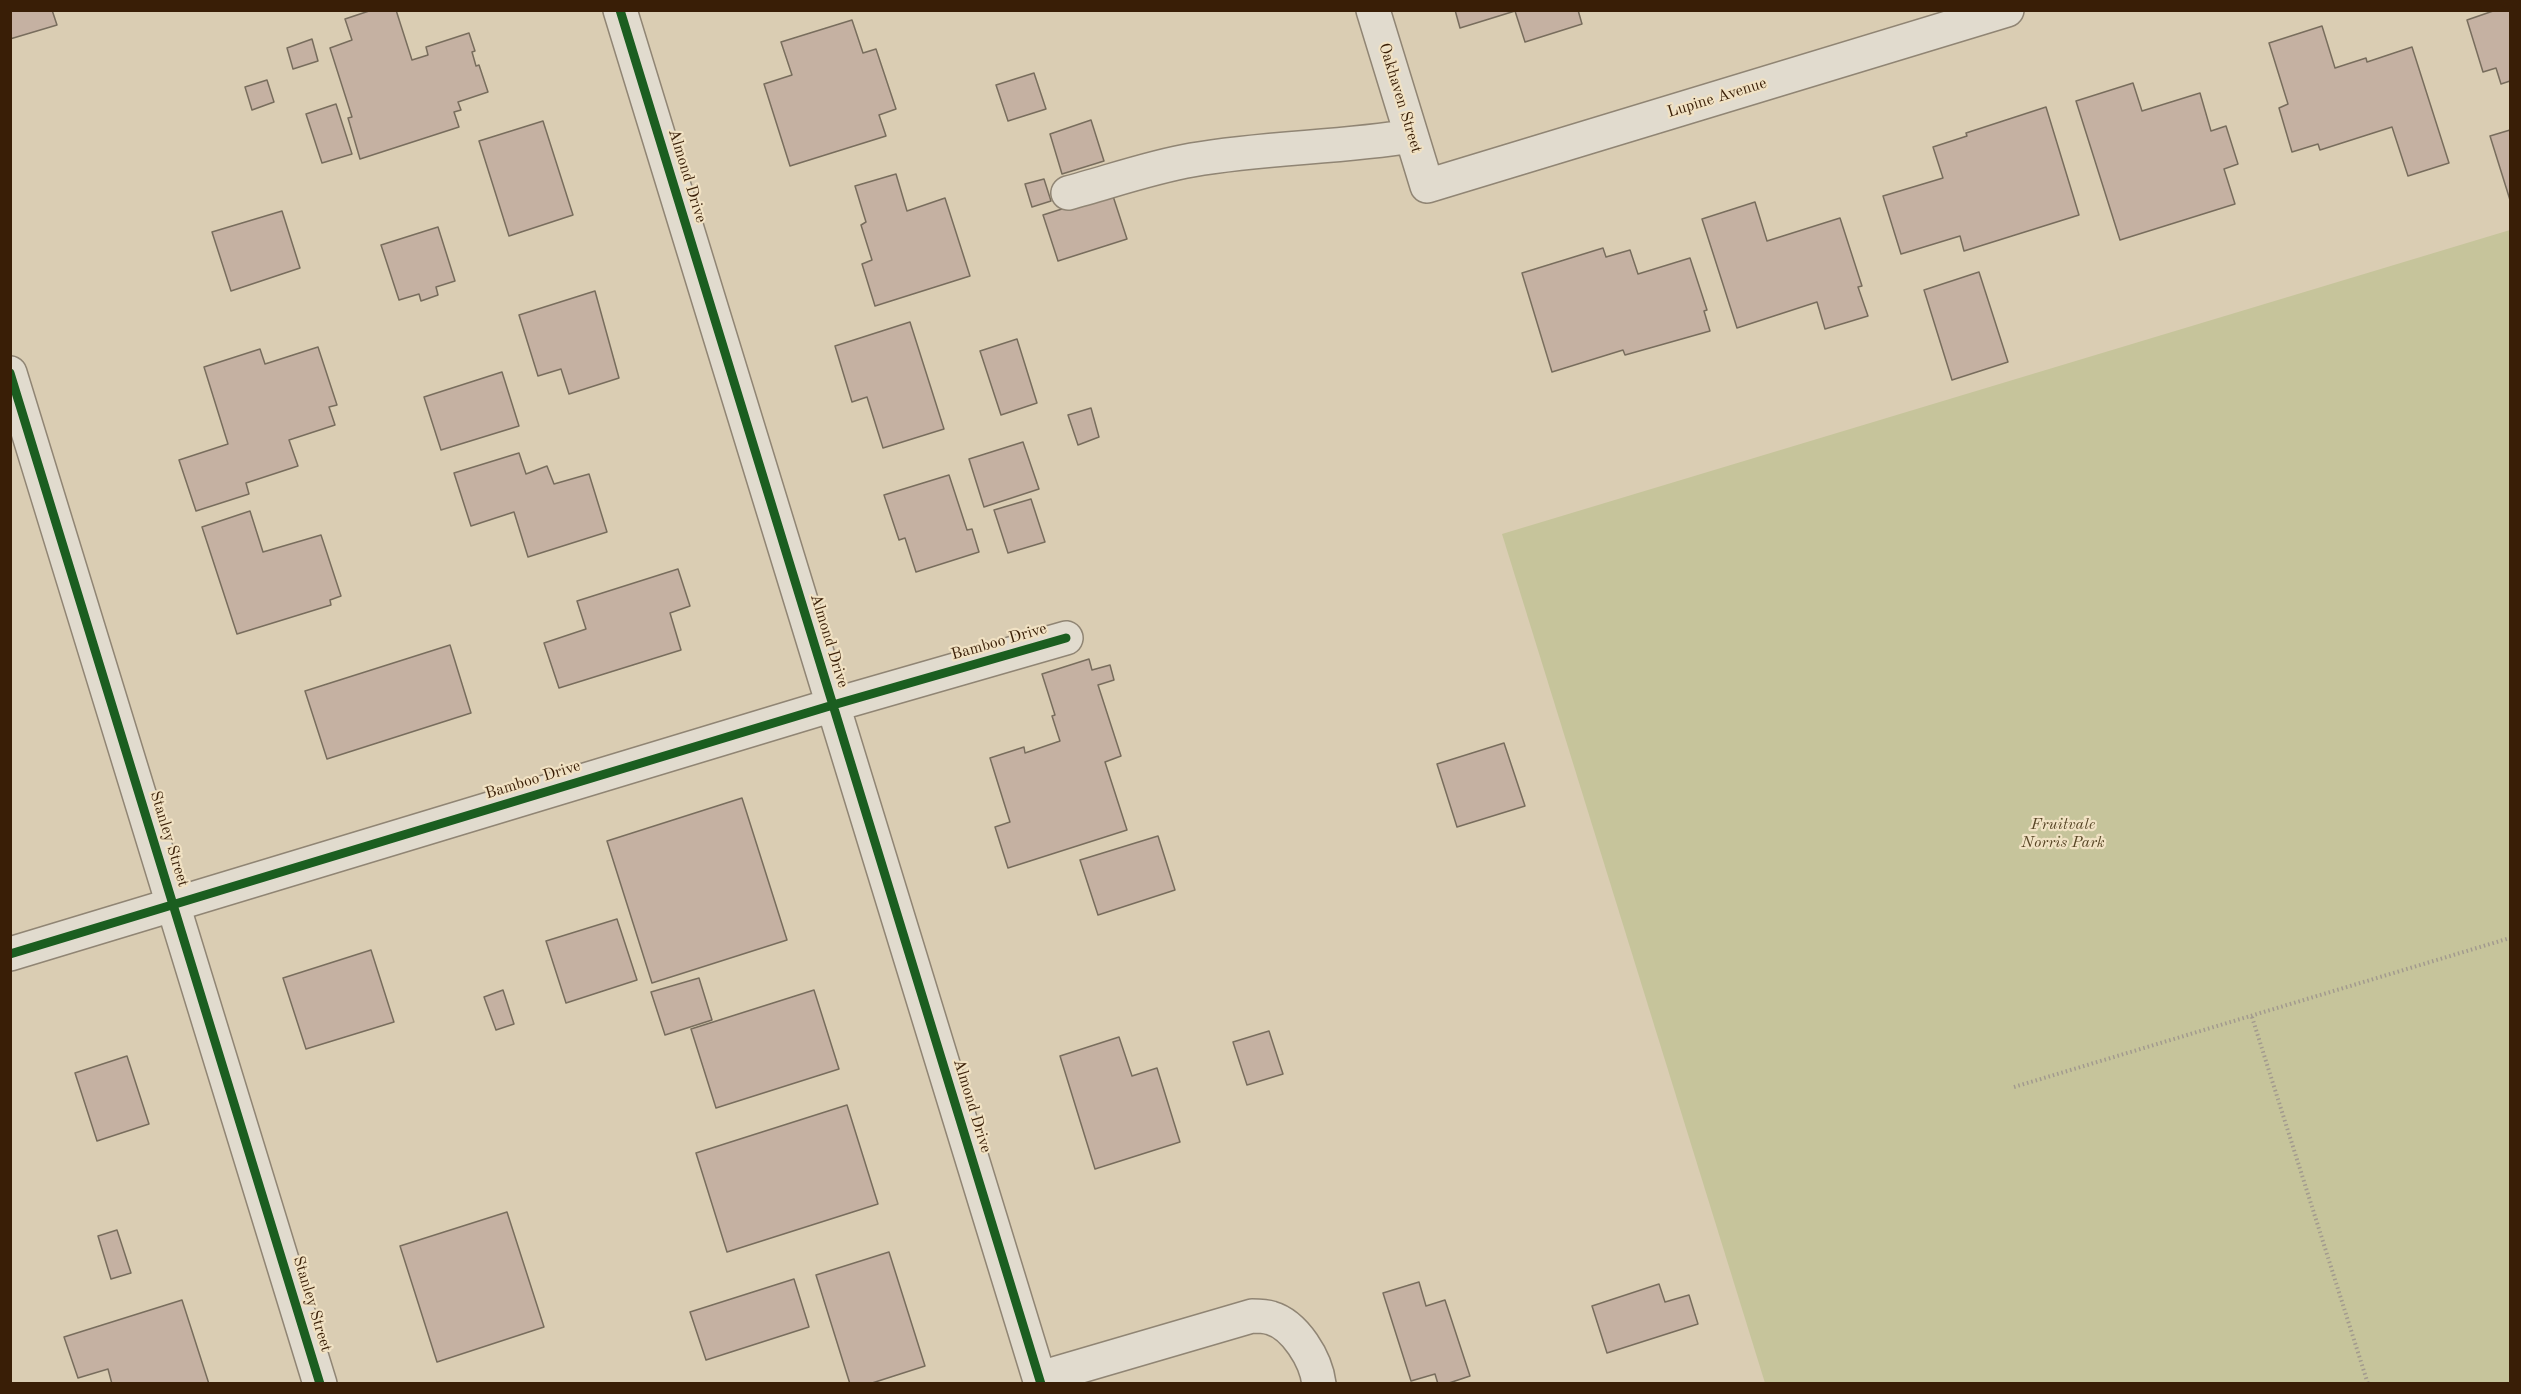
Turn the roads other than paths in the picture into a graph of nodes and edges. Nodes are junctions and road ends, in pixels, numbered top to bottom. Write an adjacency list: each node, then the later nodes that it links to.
1 (620, 10): 9 (street, Almond Drive)
2 (1373, 10): 4 (street, Oakhaven Street)
3 (2007, 10): 5 (street, Lupine Avenue)
4 (1411, 136): 5 (street, Oakhaven Street); 6 (street)
5 (1427, 186)
6 (1068, 193)
7 (10, 373): 10 (street, Stanley Street)
8 (1066, 638): 9 (street, Bamboo Drive)
9 (833, 705): 10 (street, Bamboo Drive); 12 (street, Almond Drive)
10 (173, 905): 11 (street, Bamboo Drive); 13 (street, Stanley Street)
11 (10, 954)
12 (1040, 1381): 14 (street)
13 (320, 1383)
14 (1319, 1383)

